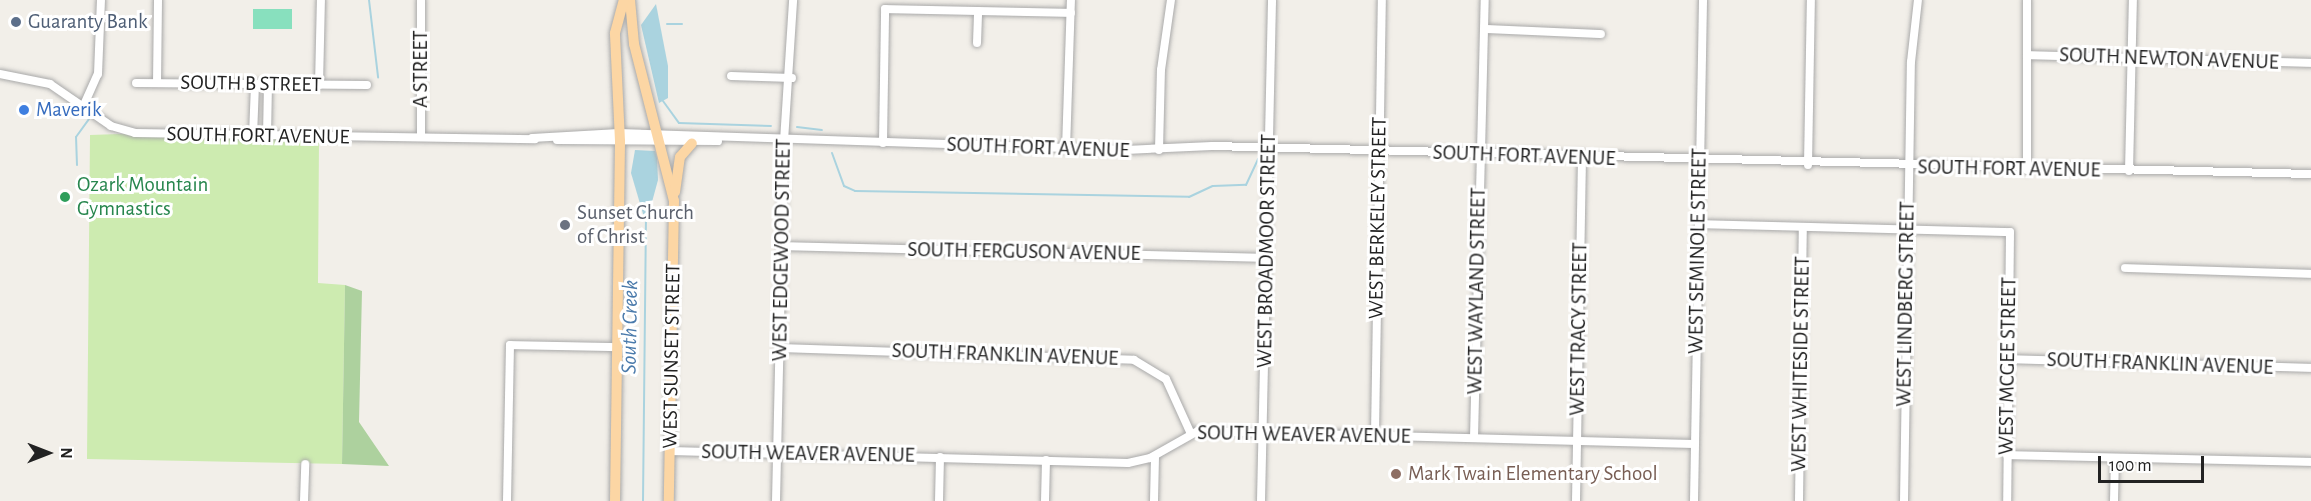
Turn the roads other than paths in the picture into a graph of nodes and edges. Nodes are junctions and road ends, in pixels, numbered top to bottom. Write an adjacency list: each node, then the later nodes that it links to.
1 (100, 0): 35 (street)
2 (158, 0): 30 (street)
3 (321, 0): 33 (street)
4 (421, 0): 38 (street, A STREET)
5 (624, 0): 39 (main road)
6 (630, 0): 40 (main road, WEST SUNSET STREET)
7 (793, 0): 28 (street, WEST EDGEWOOD STREET)
8 (1071, 0): 19 (street)
9 (1171, 0): 47 (street)
10 (1272, 0): 45 (street, WEST BROADMOOR STREET)
11 (1382, 0): 48 (street, WEST BERKELEY STREET)
12 (1485, 0): 20 (street, WEST WAYLAND STREET)
13 (1702, 0): 51 (street, WEST SEMINOLE STREET)
14 (1811, 0): 52 (street)
15 (1918, 0): 53 (street, WEST LINDBERG STREET)
16 (2027, 0): 23 (street)
17 (2133, 0): 24 (street)
18 (978, 11): 19 (street); 22 (street); 44 (street)
19 (1071, 14): 46 (street)
20 (1485, 29): 21 (street); 49 (street, WEST WAYLAND STREET)
21 (1601, 34)
22 (977, 43)
23 (2027, 55): 24 (street, SOUTH NEWTON AVENUE); 54 (street)
24 (2132, 58): 25 (street, SOUTH NEWTON AVENUE); 55 (street)
25 (2311, 63)
26 (0, 74): 35 (street, SOUTH FORT AVENUE)
27 (731, 76): 28 (street)
28 (792, 78): 42 (street, WEST EDGEWOOD STREET)
29 (136, 83): 30 (street, SOUTH B STREET)
30 (156, 84): 31 (street, SOUTH B STREET)
31 (255, 84): 32 (street, SOUTH B STREET); 36 (street)
32 (268, 84): 33 (street, SOUTH B STREET); 37 (street)
33 (319, 85): 34 (street, SOUTH B STREET)
34 (367, 85)
35 (83, 107): 36 (street, SOUTH FORT AVENUE)
36 (253, 136): 37 (street, SOUTH FORT AVENUE)
37 (267, 136): 38 (street, SOUTH FORT AVENUE)
38 (421, 137): 39 (street, SOUTH FORT AVENUE)
39 (619, 137): 40 (street, SOUTH FORT AVENUE); 65 (main road)
40 (659, 138): 41 (street, SOUTH FORT AVENUE); 43 (street, SOUTH FORT AVENUE); 57 (main road, WEST SUNSET STREET)
41 (736, 140): 42 (street, SOUTH FORT AVENUE); 43 (street, SOUTH FORT AVENUE)
42 (784, 141): 44 (street, SOUTH FORT AVENUE); 61 (street, WEST EDGEWOOD STREET)
43 (692, 143): 57 (main road)
44 (883, 143): 46 (street, SOUTH FORT AVENUE)
45 (1269, 147): 47 (street, SOUTH FORT AVENUE); 48 (street, SOUTH FORT AVENUE); 62 (street, WEST BROADMOOR STREET)
46 (1066, 149): 47 (street, SOUTH FORT AVENUE)
47 (1159, 150)
48 (1380, 151): 49 (street, SOUTH FORT AVENUE); 71 (street, WEST BERKELEY STREET)
49 (1481, 155): 50 (street, SOUTH FORT AVENUE); 72 (street, WEST WAYLAND STREET)
50 (1582, 157): 51 (street, SOUTH FORT AVENUE); 73 (street, WEST TRACY STREET)
51 (1700, 161): 52 (street, SOUTH FORT AVENUE); 58 (street, WEST SEMINOLE STREET)
52 (1808, 165): 53 (street, SOUTH FORT AVENUE)
53 (1908, 168): 54 (street, SOUTH FORT AVENUE); 60 (street, WEST LINDBERG STREET)
54 (2027, 170): 55 (street, SOUTH FORT AVENUE)
55 (2129, 171): 56 (street, SOUTH FORT AVENUE)
56 (2311, 174)
57 (674, 201): 75 (main road, WEST SUNSET STREET)
58 (1699, 224): 59 (street); 74 (street, WEST SEMINOLE STREET)
59 (1803, 227): 60 (street); 95 (street, WEST WHITESIDE STREET)
60 (1907, 228): 67 (street, WEST MCGEE STREET); 96 (street, WEST LINDBERG STREET)
61 (782, 246): 62 (street, SOUTH FERGUSON AVENUE); 66 (street, WEST EDGEWOOD STREET)
62 (1266, 258): 70 (street, WEST BROADMOOR STREET)
63 (2125, 268): 64 (street)
64 (2311, 274)
65 (618, 347): 85 (street); 86 (main road)
66 (780, 348): 69 (street, SOUTH FRANKLIN AVENUE); 76 (street, WEST EDGEWOOD STREET)
67 (2008, 359): 68 (street, SOUTH FRANKLIN AVENUE); 77 (street, WEST MCGEE STREET)
68 (2311, 368)
69 (1190, 432): 70 (street, SOUTH WEAVER AVENUE); 78 (street, SOUTH WEAVER AVENUE)
70 (1262, 432): 71 (street, SOUTH WEAVER AVENUE); 92 (street, WEST BROADMOOR STREET)
71 (1375, 435): 72 (street, SOUTH WEAVER AVENUE)
72 (1474, 438): 73 (street, SOUTH WEAVER AVENUE)
73 (1577, 442): 74 (street, SOUTH WEAVER AVENUE); 93 (street, WEST TRACY STREET)
74 (1694, 444): 94 (street, WEST SEMINOLE STREET)
75 (670, 451): 76 (street, SOUTH WEAVER AVENUE); 87 (main road, WEST SUNSET STREET)
76 (777, 452): 79 (street, SOUTH WEAVER AVENUE); 88 (street, WEST EDGEWOOD STREET)
77 (2007, 455): 80 (street); 97 (street, WEST MCGEE STREET)
78 (1155, 456): 81 (street, SOUTH WEAVER AVENUE); 91 (street)
79 (940, 457): 81 (street, SOUTH WEAVER AVENUE); 89 (street)
80 (2115, 458): 82 (street); 98 (street)
81 (1046, 460): 90 (street)
82 (2311, 462)
83 (305, 464): 84 (street)
84 (304, 501)
85 (507, 501)
86 (615, 501)
87 (669, 501)
88 (776, 501)
89 (939, 501)
90 (1045, 501)
91 (1154, 501)
92 (1261, 501)
93 (1576, 501)
94 (1694, 501)
95 (1799, 501)
96 (1904, 501)
97 (2007, 501)
98 (2114, 501)

